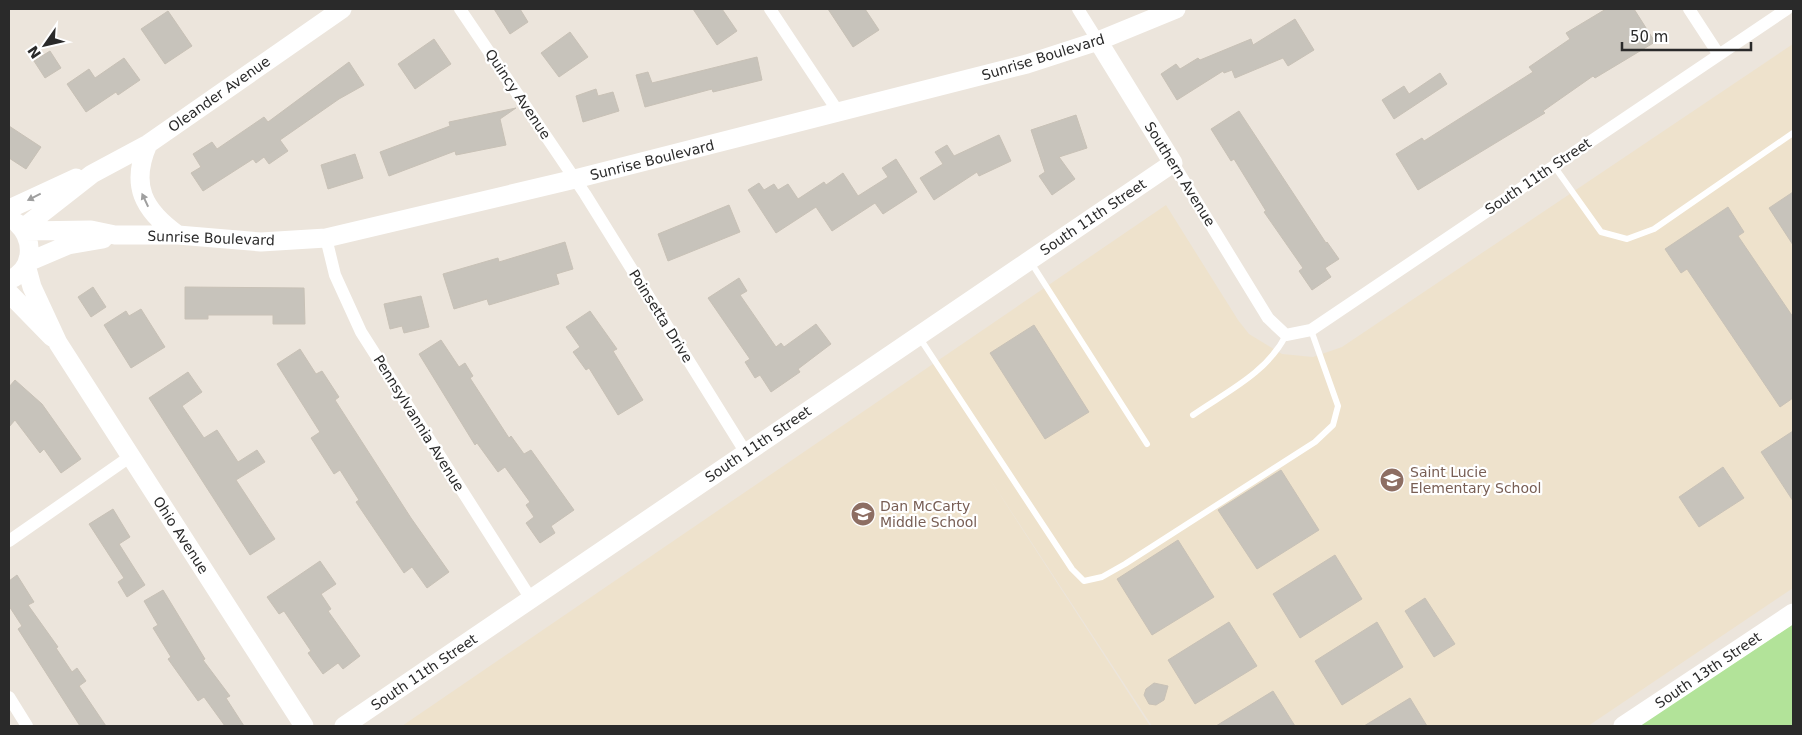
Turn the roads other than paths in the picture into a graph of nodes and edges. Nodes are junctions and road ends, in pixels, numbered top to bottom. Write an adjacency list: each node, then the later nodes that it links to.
1 (342, 9): 12 (street, Oleander Avenue)
2 (460, 9): 16 (street, Quincy Avenue)
3 (770, 9): 10 (street)
4 (1078, 9): 8 (street, Southern Avenue)
5 (1176, 9): 8 (street, Sunrise Boulevard)
6 (1689, 9): 9 (street)
7 (1787, 9): 9 (street, South 11th Street)
8 (1098, 41): 10 (street, Sunrise Boulevard); 13 (street, Southern Avenue)
9 (1719, 55): 14 (street, South 11th Street)
10 (839, 113): 16 (street, Sunrise Boulevard)
11 (1793, 133): 14 (lane)
12 (148, 144): 15 (street, Oleander Avenue); 20 (street, one-way to 12)
13 (1173, 163): 22 (street, South 11th Street); 27 (street, Southern Avenue)
14 (1554, 166): 26 (street, South 11th Street)
15 (92, 174): 17 (street, Oleander Avenue, one-way to 17); 18 (street, Oleander Avenue)
16 (575, 179): 21 (street, Sunrise Boulevard); 32 (street, Poinsetta Drive)
17 (9, 210)
18 (19, 226): 19 (street, Sunrise Boulevard); 23 (street, Ohio Avenue)
19 (115, 235): 20 (street, Sunrise Boulevard); 23 (street, Sunrise Boulevard)
20 (178, 235): 21 (street, Sunrise Boulevard)
21 (326, 238): 35 (street, Pennsylvannia Avenue)
22 (1030, 260): 28 (street, South 11th Street); 31 (lane)
23 (27, 264): 24 (street, Sunrise Boulevard); 29 (street, Ohio Avenue)
24 (9, 280)
25 (9, 293): 29 (street, Ohio Avenue)
26 (1311, 330): 27 (street, South 11th Street); 28 (lane)
27 (1286, 335): 30 (lane)
28 (918, 336): 32 (street, South 11th Street)
29 (58, 343): 33 (street, Ohio Avenue)
30 (1193, 415)
31 (1147, 444)
32 (746, 453): 35 (street, South 11th Street)
33 (131, 456): 34 (street); 40 (street, Ohio Avenue)
34 (9, 541)
35 (531, 599): 38 (street, South 11th Street)
36 (1793, 613): 41 (street, South 13th Street)
37 (9, 697): 39 (street)
38 (348, 725)
39 (27, 726)
40 (304, 726)
41 (1623, 726)

